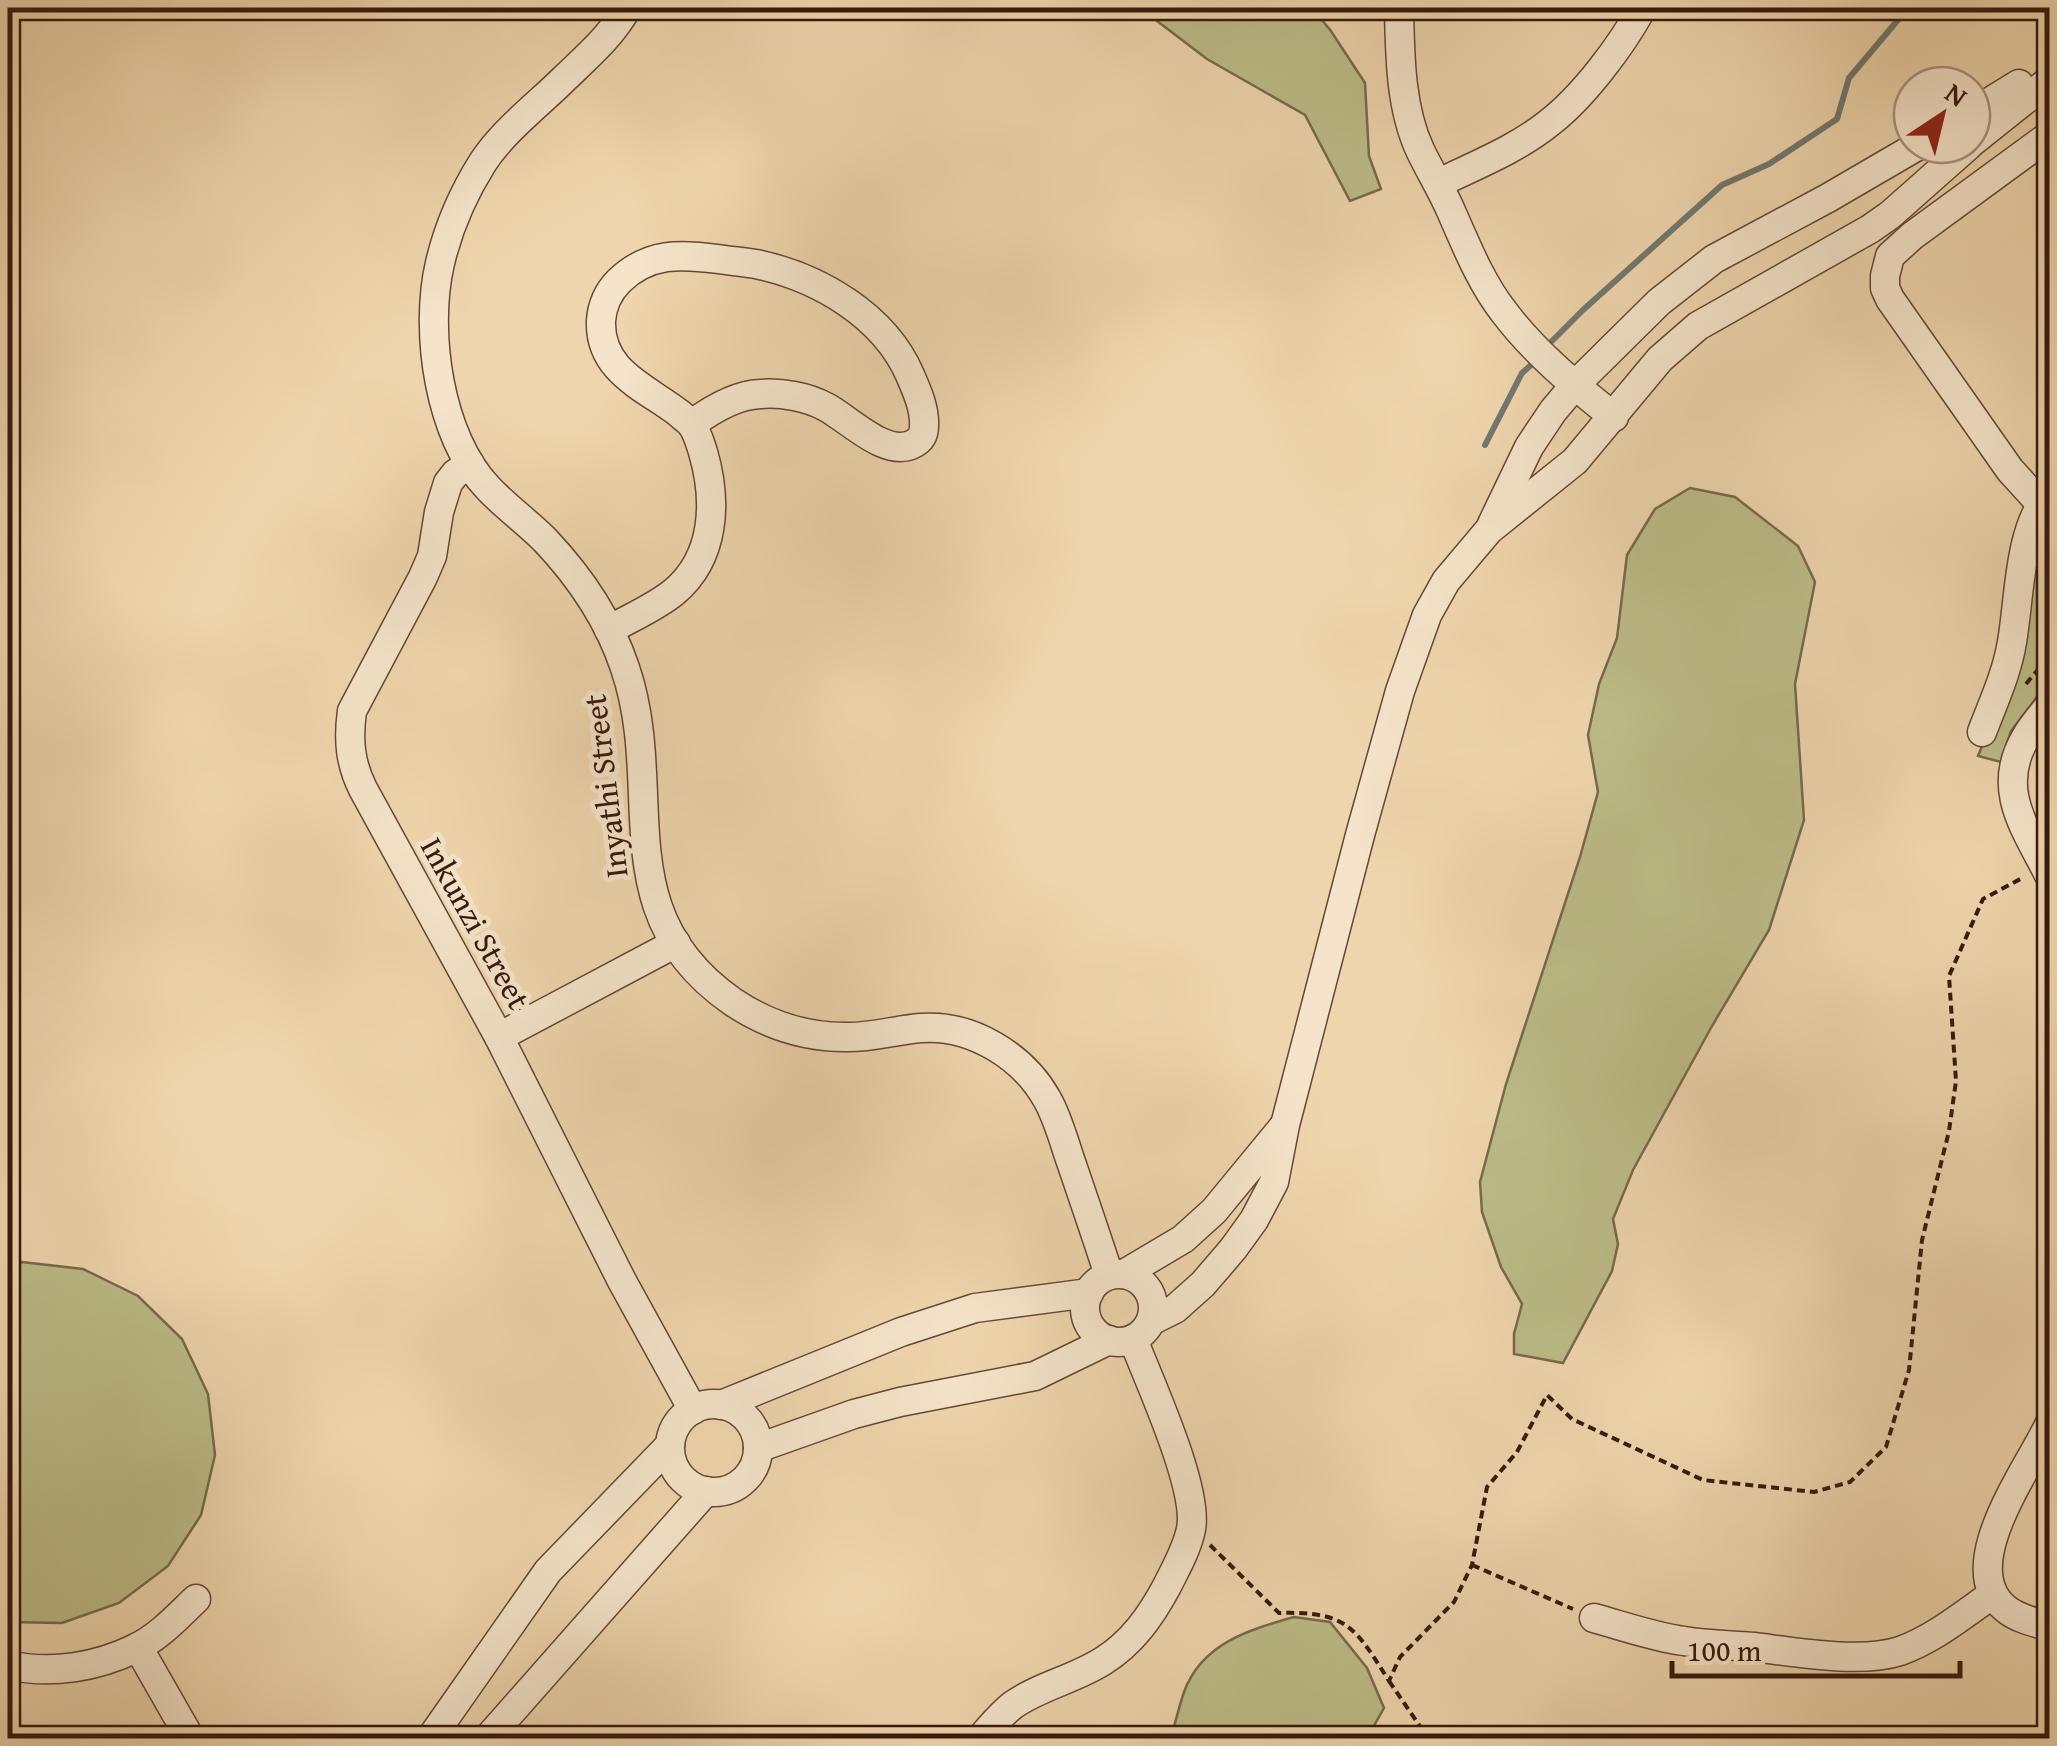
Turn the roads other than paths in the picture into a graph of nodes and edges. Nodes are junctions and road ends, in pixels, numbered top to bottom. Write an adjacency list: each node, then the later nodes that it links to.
1 (627, 8): 15 (street, Inyathi Street)
2 (1398, 8): 11 (street)
3 (1642, 8): 11 (street)
4 (2050, 64): 6 (street)
5 (2050, 80): 7 (street)
6 (1992, 100)
7 (1992, 126)
8 (2050, 135): 16 (street)
9 (1892, 161): 12 (street)
10 (1946, 165): 13 (street)
11 (1439, 183): 12 (street)
12 (1574, 386): 13 (street); 17 (street)
13 (1614, 417): 17 (street)
14 (692, 424): 14 (street); 18 (street)
15 (470, 464): 18 (street, Inyathi Street); 23 (street, Inkunzi Street)
16 (2045, 497): 20 (street)
17 (1489, 530): 24 (street)
18 (609, 630): 22 (street, Inyathi Street)
19 (2050, 705): 21 (street)
20 (1982, 732)
21 (2047, 871)
22 (676, 943): 23 (street); 25 (street, Inyathi Street)
23 (499, 1037): 28 (street, Inkunzi Street)
24 (1285, 1125): 25 (street); 26 (street)
25 (1107, 1281): 26 (street); 26 (street); 27 (street)
26 (1131, 1333): 31 (street); 42 (street)
27 (721, 1405): 28 (street); 31 (street)
28 (693, 1410): 30 (street)
29 (2050, 1423): 33 (street)
30 (670, 1445): 32 (street); 40 (street)
31 (758, 1448): 32 (street)
32 (706, 1491): 41 (street)
33 (1993, 1594): 35 (street); 36 (street)
34 (196, 1599): 37 (street)
35 (1594, 1618)
36 (2050, 1627)
37 (138, 1647): 38 (street); 39 (street)
38 (8, 1665)
39 (190, 1738)
40 (431, 1738)
41 (488, 1738)
42 (981, 1738)

